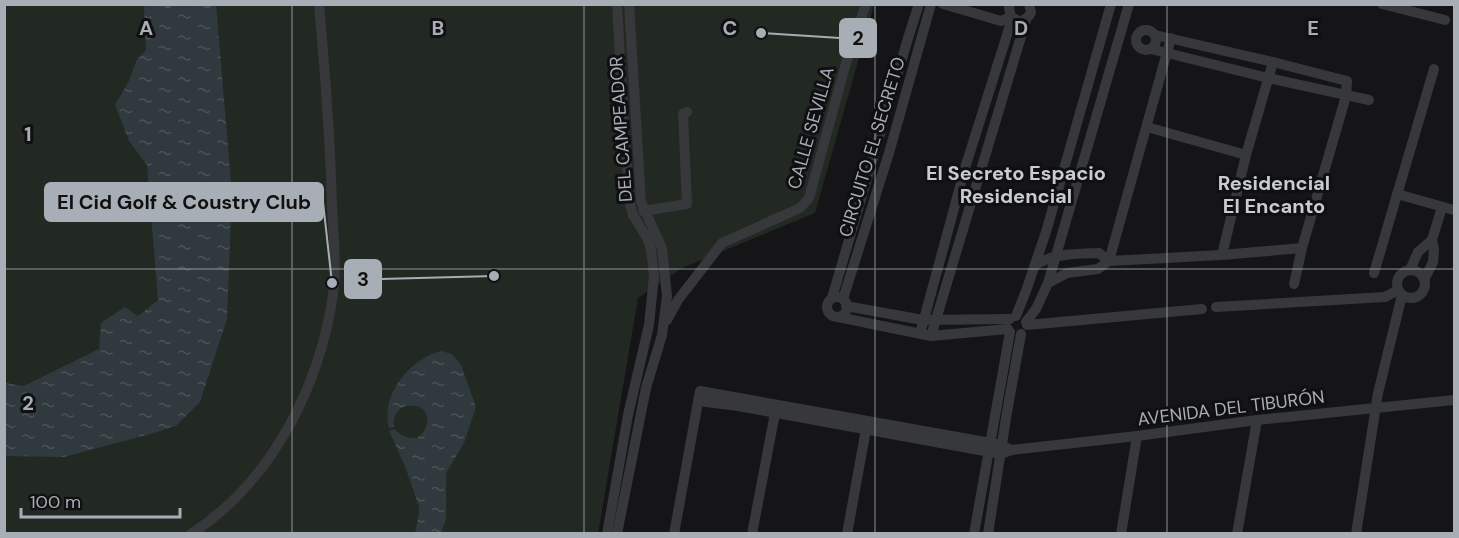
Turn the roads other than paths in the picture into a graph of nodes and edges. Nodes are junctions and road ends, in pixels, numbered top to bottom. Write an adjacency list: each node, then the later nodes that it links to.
1 (319, 4): 74 (street)
2 (617, 4): 28 (street, DEL CAMPEADOR)
3 (629, 4): 28 (street, DEL CAMPEADOR)
4 (919, 4): 30 (street, CIRCUITO EL SECRETO)
5 (931, 4): 31 (street, CIRCUITO EL SECRETO)
6 (943, 4): 13 (street)
7 (1010, 4): 13 (street)
8 (1029, 4): 14 (street)
9 (1111, 4): 16 (street)
10 (1129, 4): 18 (street)
11 (1382, 4): 15 (street)
12 (865, 6): 53 (street, CALLE SEVILLA)
13 (1011, 18): 14 (street); 33 (street)
14 (1026, 20): 34 (street)
15 (1445, 20)
16 (1103, 30): 18 (street); 44 (street)
17 (1155, 35): 19 (street); 20 (street); 20 (street)
18 (1120, 36): 42 (street)
19 (1171, 38): 21 (street); 22 (street)
20 (1151, 49): 21 (street)
21 (1167, 54): 24 (street); 29 (street)
22 (1273, 62): 24 (street); 25 (street)
23 (1434, 69): 35 (street)
24 (1268, 78): 25 (street); 32 (street)
25 (1346, 96): 26 (street); 40 (street)
26 (1369, 100)
27 (687, 112): 37 (street)
28 (629, 115): 37 (street, DEL CAMPEADOR); 52 (street, DEL CAMPEADOR)
29 (1147, 127): 32 (street); 43 (street)
30 (876, 149): 31 (street); 54 (street, CIRCUITO EL SECRETO)
31 (889, 153): 54 (street, CIRCUITO EL SECRETO)
32 (1246, 155): 41 (street)
33 (965, 168): 34 (street); 58 (street)
34 (979, 173): 59 (street)
35 (1397, 194): 36 (street); 46 (street)
36 (1442, 207): 38 (street); 39 (street)
37 (644, 210): 51 (street, DEL CAMPEADOR)
38 (1455, 210)
39 (1432, 240): 45 (street); 47 (street)
40 (1302, 248): 41 (street); 49 (street)
41 (1222, 255): 43 (street)
42 (1056, 256): 43 (street); 44 (street); 48 (street)
43 (1108, 261): 48 (street)
44 (1035, 265): 61 (street)
45 (1410, 270): 47 (street); 50 (street)
46 (1374, 273)
47 (1424, 280): 50 (street)
48 (1048, 283): 61 (street)
49 (1294, 284)
50 (1400, 292): 55 (street); 68 (street)
51 (667, 296): 52 (street); 53 (street); 62 (street, DEL CAMPEADOR)
52 (652, 299): 60 (street, DEL CAMPEADOR)
53 (678, 300): 62 (street, CALLE SEVILLA)
54 (840, 301): 57 (street); 57 (street); 58 (street)
55 (1216, 307)
56 (1202, 309): 61 (street)
57 (838, 317): 63 (street)
58 (923, 321): 59 (street); 63 (street)
59 (935, 321): 61 (street); 63 (street)
60 (649, 325): 62 (street); 66 (street, DEL CAMPEADOR)
61 (1017, 325): 63 (street); 64 (street); 65 (street)
62 (663, 326): 66 (street, DEL CAMPEADOR)
63 (926, 335)
64 (1000, 384): 65 (street); 73 (street)
65 (1012, 385): 73 (street)
66 (640, 386): 75 (street); 76 (street)
67 (1455, 400): 68 (street, AVENIDA DEL TIBURÓN)
68 (1375, 408): 70 (street, AVENIDA DEL TIBURÓN); 84 (street)
69 (776, 409): 71 (street, AVENIDA DEL TIBURÓN); 77 (street, AVENIDA DEL TIBURÓN); 78 (street)
70 (1257, 420): 72 (street, AVENIDA DEL TIBURÓN); 83 (street)
71 (867, 425): 73 (street, AVENIDA DEL TIBURÓN); 79 (street)
72 (1137, 436): 73 (street, AVENIDA DEL TIBURÓN); 82 (street)
73 (999, 449): 80 (street); 81 (street)
74 (191, 534)
75 (607, 534)
76 (617, 534)
77 (674, 534)
78 (752, 534)
79 (847, 534)
80 (974, 534)
81 (988, 534)
82 (1121, 534)
83 (1237, 534)
84 (1356, 534)

